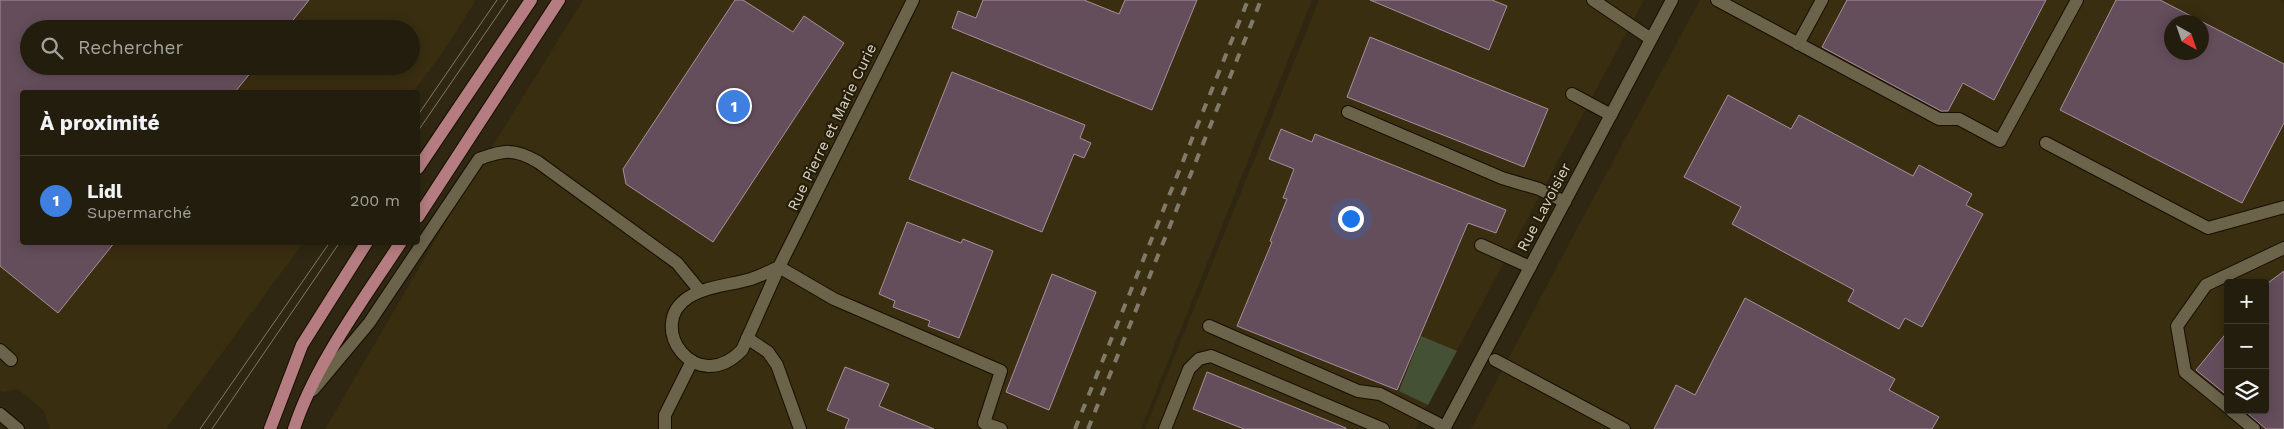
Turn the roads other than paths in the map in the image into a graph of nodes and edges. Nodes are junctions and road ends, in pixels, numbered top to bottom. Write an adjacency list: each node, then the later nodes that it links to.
1 (532, 0): 15 (main road)
2 (559, 0): 18 (main road)
3 (913, 0): 23 (street, Rue Pierre et Marie Curie)
4 (1593, 0): 9 (street)
5 (1672, 0): 9 (street, Rue Lavoisier)
6 (1822, 0): 10 (street)
7 (2077, 0): 10 (street)
8 (1725, 2): 10 (street)
9 (1651, 39): 13 (street, Rue Lavoisier)
10 (1798, 44)
11 (1572, 94): 13 (street)
12 (1348, 112): 16 (street)
13 (1611, 115): 16 (street, Rue Lavoisier)
14 (2046, 143): 17 (street)
15 (420, 165)
16 (1565, 202): 24 (street, Rue Lavoisier)
17 (2284, 207)
18 (420, 214)
19 (365, 245): 38 (main road)
20 (399, 245): 32 (main road)
21 (1481, 245): 24 (street)
22 (2284, 248): 33 (street)
23 (779, 267): 25 (street); 27 (street, Rue Pierre et Marie Curie); 42 (street)
24 (1530, 267): 36 (street, Rue Lavoisier)
25 (700, 291): 31 (street); 32 (street)
26 (1209, 326): 36 (street)
27 (747, 338): 31 (street, Rue Pierre et Marie Curie); 41 (street)
28 (0, 350): 29 (street)
29 (11, 360)
30 (1495, 360): 45 (street)
31 (692, 361): 40 (street)
32 (303, 401): 39 (main road)
33 (2224, 404)
34 (0, 414): 37 (street)
35 (2236, 414): 46 (street)
36 (1445, 428)
37 (18, 429)
38 (270, 429)
39 (294, 429)
40 (665, 429)
41 (800, 429)
42 (1001, 429)
43 (1165, 429): 44 (street)
44 (1383, 429)
45 (1624, 429)
46 (2254, 429)

